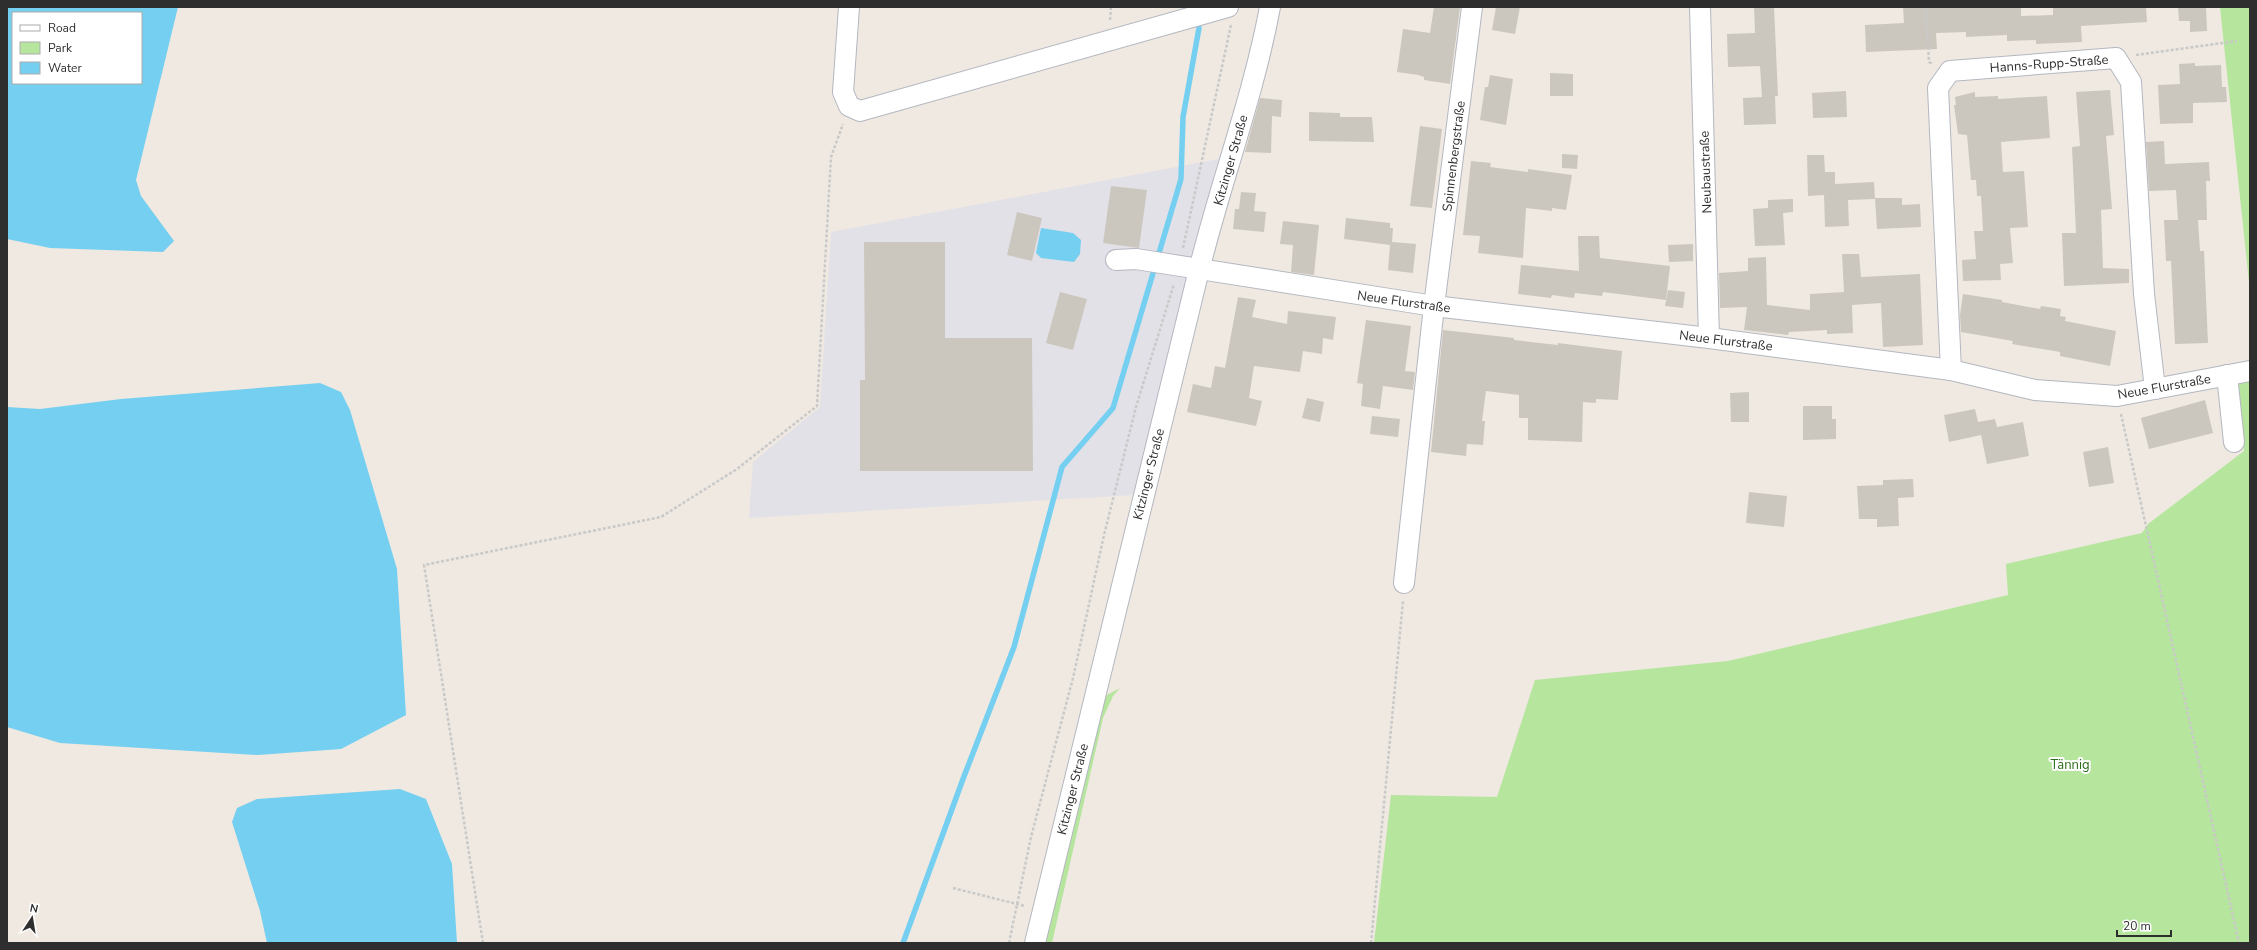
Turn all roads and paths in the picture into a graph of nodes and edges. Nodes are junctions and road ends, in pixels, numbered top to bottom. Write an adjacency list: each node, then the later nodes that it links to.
1 (848, 7): 10 (street)
2 (1270, 7): 13 (street, Kitzinger Straße)
3 (1472, 7): 14 (street, Spinnenbergstraße)
4 (1700, 7): 15 (street, Neubaustraße)
5 (1926, 7): 9 (path)
6 (1230, 15): 10 (street); 12 (path)
7 (2237, 41): 8 (path)
8 (2116, 58): 9 (street, Hanns-Rupp-Straße); 19 (street, Hanns-Rupp-Straße)
9 (1950, 71): 16 (street)
10 (849, 106): 26 (path)
11 (1116, 260): 12 (street, Neue Flurstraße)
12 (1178, 266): 13 (street, Neue Flurstraße); 24 (path)
13 (1199, 269): 14 (street, Neue Flurstraße); 25 (street, Kitzinger Straße)
14 (1434, 306): 15 (street, Neue Flurstraße); 22 (street, Spinnenbergstraße)
15 (1709, 338): 16 (street, Neue Flurstraße)
16 (1951, 370): 20 (street, Neue Flurstraße)
17 (2250, 371): 18 (street, Neue Flurstraße)
18 (2227, 376): 19 (street, Neue Flurstraße); 21 (street)
19 (2155, 389): 20 (street, Neue Flurstraße)
20 (2117, 396): 30 (path)
21 (2234, 442)
22 (1404, 583): 29 (path)
23 (953, 888): 24 (path)
24 (1017, 904): 25 (path); 27 (path)
25 (1043, 910): 28 (street, Kitzinger Straße)
26 (483, 943)
27 (1009, 943)
28 (1035, 943)
29 (1371, 943)
30 (2239, 943)

